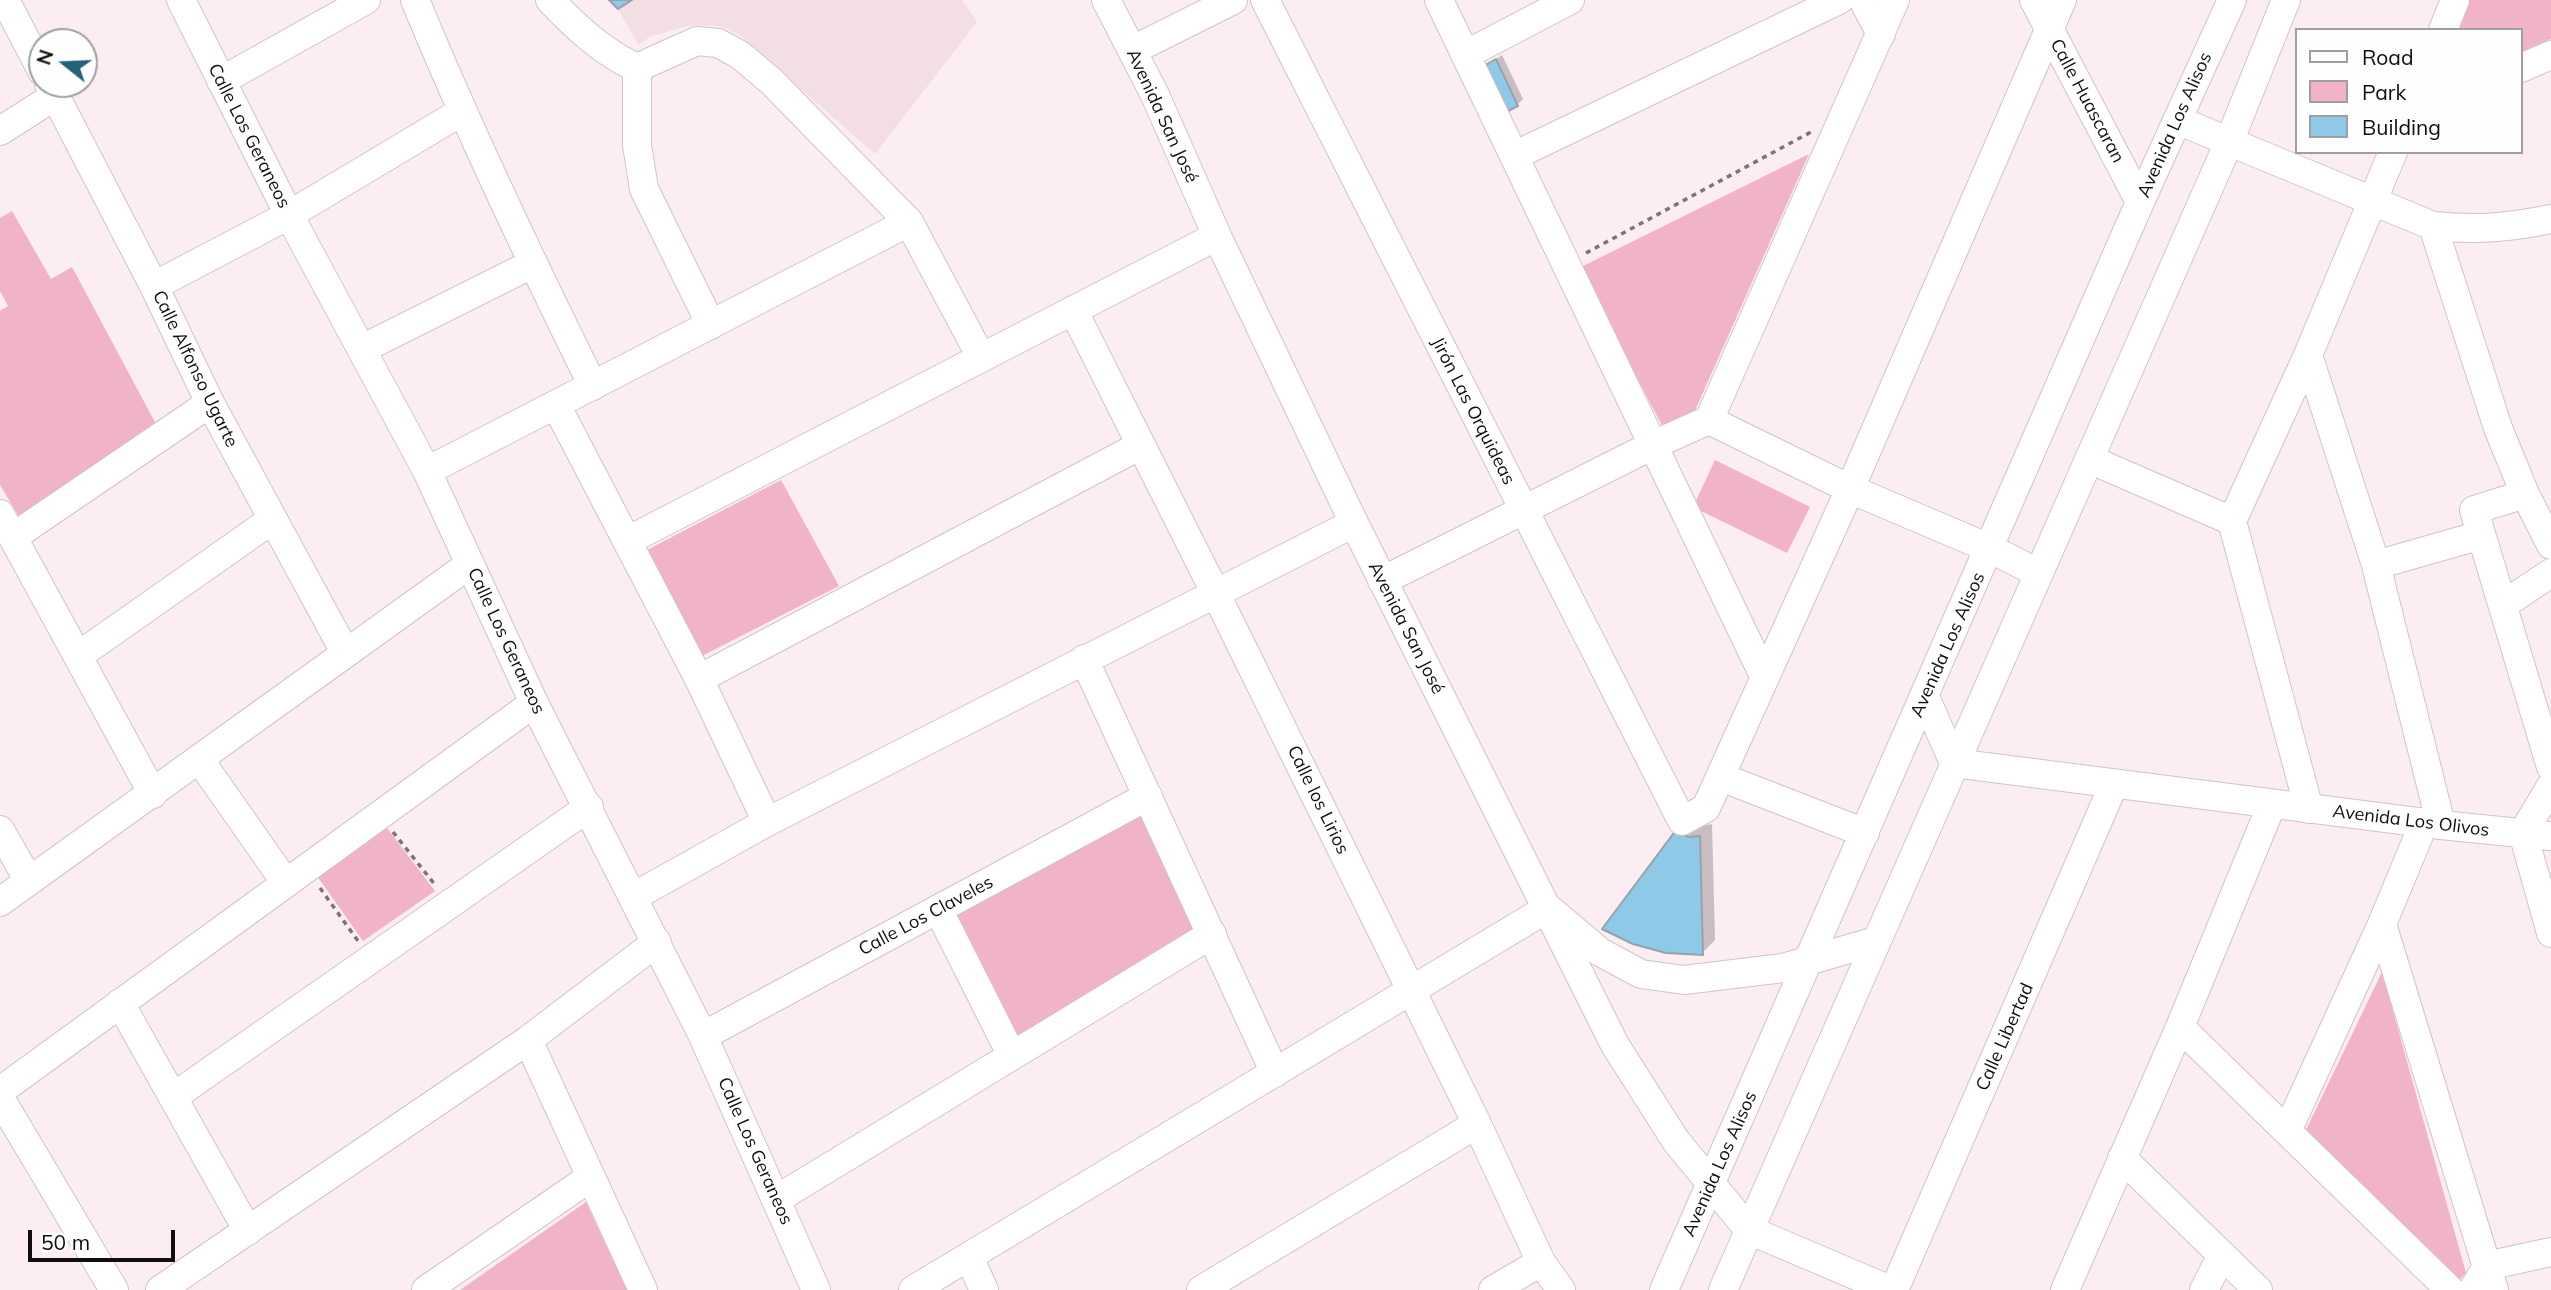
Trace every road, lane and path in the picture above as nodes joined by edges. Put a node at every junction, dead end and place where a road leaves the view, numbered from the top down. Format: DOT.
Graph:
graph roads {
  1 [pos="5,0"];
  2 [pos="181,0"];
  3 [pos="366,0"];
  4 [pos="415,0"];
  5 [pos="550,0"];
  6 [pos="1106,0"];
  7 [pos="1233,0"];
  8 [pos="1265,0"];
  9 [pos="1439,0"];
  10 [pos="1570,0"];
  11 [pos="1839,0"];
  12 [pos="1863,0"];
  13 [pos="1895,0"];
  14 [pos="2034,0"];
  15 [pos="2062,0"];
  16 [pos="2232,0"];
  17 [pos="2286,0"];
  18 [pos="2455,0"];
  19 [pos="2444,28"];
  20 [pos="2049,29"];
  21 [pos="1881,34"];
  22 [pos="28,44"];
  23 [pos="1132,50"];
  24 [pos="1465,55"];
  25 [pos="2551,55"];
  26 [pos="2523,67"];
  27 [pos="637,68"];
  28 [pos="221,81"];
  29 [pos="42,98"];
  30 [pos="56,98"];
  31 [pos="461,112"];
  32 [pos="2178,120"];
  33 [pos="0,131"];
  34 [pos="1812,131"];
  35 [pos="2229,142"];
  36 [pos="2392,154"];
  37 [pos="1514,156"];
  38 [pos="2140,202"];
  39 [pos="2372,202"];
  40 [pos="289,215"];
  41 [pos="2551,219"];
  42 [pos="909,222"];
  43 [pos="2433,226"];
  44 [pos="1217,236"];
  45 [pos="532,264"];
  46 [pos="1566,264"];
  47 [pos="154,286"];
  48 [pos="1073,310"];
  49 [pos="711,325"];
  50 [pos="362,349"];
  51 [pos="2308,355"];
  52 [pos="981,357"];
  53 [pos="593,386"];
  54 [pos="210,403"];
  55 [pos="556,405"];
  56 [pos="1709,420"];
  57 [pos="1653,445"];
  58 [pos="1141,446"];
  59 [pos="2089,459"];
  60 [pos="428,471"];
  61 [pos="1850,489"];
  62 [pos="2525,494"];
  63 [pos="1524,510"];
  64 [pos="273,519"];
  65 [pos="2232,521"];
  66 [pos="1354,523"];
  67 [pos="7,526"];
  68 [pos="2481,535"];
  69 [pos="627,541"];
  70 [pos="2551,545"];
  71 [pos="1990,549"];
  72 [pos="470,564"];
  73 [pos="2376,565"];
  74 [pos="2038,573"];
  75 [pos="2551,573"];
  76 [pos="1382,581"];
  77 [pos="1215,592"];
  78 [pos="2503,606"];
  79 [pos="345,652"];
  80 [pos="78,656"];
  81 [pos="1084,659"];
  82 [pos="1765,678"];
  83 [pos="699,679"];
  84 [pos="1925,697"];
  85 [pos="534,703"];
  86 [pos="200,759"];
  87 [pos="1954,763"];
  88 [pos="2551,768"];
  89 [pos="1721,777"];
  90 [pos="2114,784"];
  91 [pos="2551,786"];
  92 [pos="153,794"];
  93 [pos="1148,796"];
  94 [pos="2272,804"];
  95 [pos="589,807"];
  96 [pos="2309,809"];
  97 [pos="380,815"];
  98 [pos="767,822"];
  99 [pos="2432,824"];
  100 [pos="0,830"];
  101 [pos="1865,832"];
  102 [pos="2523,833"];
  103 [pos="2551,836"];
  104 [pos="296,876"];
  105 [pos="29,881"];
  106 [pos="635,896"];
  107 [pos="0,902"];
  108 [pos="450,904"];
  109 [pos="1548,908"];
  110 [pos="938,909"];
  111 [pos="2382,924"];
  112 [pos="2551,933"];
  113 [pos="1212,934"];
  114 [pos="1876,941"];
  115 [pos="657,942"];
  116 [pos="371,960"];
  117 [pos="1810,960"];
  118 [pos="1411,990"];
  119 [pos="120,1003"];
  120 [pos="2180,1027"];
  121 [pos="703,1036"];
  122 [pos="528,1040"];
  123 [pos="1012,1056"];
  124 [pos="1275,1073"];
  125 [pos="0,1091"];
  126 [pos="173,1097"];
  127 [pos="0,1098"];
  128 [pos="1477,1124"];
  129 [pos="2288,1129"];
  130 [pos="2122,1157"];
  131 [pos="591,1177"];
  132 [pos="1711,1183"];
  133 [pos="777,1199"];
  134 [pos="1749,1230"];
  135 [pos="248,1231"];
  136 [pos="2551,1252"];
  137 [pos="2222,1255"];
  138 [pos="968,1257"];
  139 [pos="1541,1262"];
  140 [pos="2491,1278"];
  141 [pos="114,1290"];
  142 [pos="160,1290"];
  143 [pos="426,1290"];
  144 [pos="643,1290"];
  145 [pos="816,1290"];
  146 [pos="913,1290"];
  147 [pos="984,1290"];
  148 [pos="1201,1290"];
  149 [pos="1493,1290"];
  150 [pos="1561,1290"];
  151 [pos="1664,1290"];
  152 [pos="1723,1290"];
  153 [pos="1892,1290"];
  154 [pos="2066,1290"];
  155 [pos="2204,1290"];
  156 [pos="2258,1290"];
  157 [pos="2450,1290"];
  158 [pos="2473,1290"];
  1 -- 22 [label="street"];
  2 -- 28 [label="street, Calle Los Geraneos"];
  3 -- 28 [label="street"];
  4 -- 31 [label="street"];
  5 -- 27 [label="street"];
  6 -- 23 [label="street, Avenida San José"];
  7 -- 23 [label="street"];
  8 -- 63 [label="street, Jirón Las Orquideas"];
  9 -- 24 [label="street"];
  10 -- 24 [label="street"];
  11 -- 37 [label="street"];
  12 -- 21 [label="street"];
  13 -- 21 [label="street"];
  14 -- 20 [label="street, Calle Huascaran"];
  15 -- 20 [label="street"];
  16 -- 32 [label="street, Avenida Los Alisos"];
  17 -- 35 [label="street"];
  18 -- 19 [label="street"];
  20 -- 38 [label="street, Calle Huascaran"];
  20 -- 61 [label="street"];
  21 -- 56 [label="street"];
  23 -- 44 [label="street, Avenida San José"];
  24 -- 37 [label="street"];
  25 -- 26 [label="street"];
  27 -- 42 [label="street"];
  27 -- 49 [label="street"];
  28 -- 40 [label="street, Calle Los Geraneos"];
  29 -- 33 [label="street"];
  30 -- 47 [label="street, Calle Alfonso Ugarte"];
  31 -- 40 [label="street"];
  31 -- 45 [label="street"];
  32 -- 35 [label="street"];
  32 -- 38 [label="street, Avenida Los Alisos"];
  34 -- 46 [label="path"];
  35 -- 39 [label="street"];
  35 -- 59 [label="street"];
  36 -- 39 [label="street"];
  37 -- 46 [label="street"];
  38 -- 71 [label="street, Avenida Los Alisos"];
  39 -- 43 [label="street"];
  39 -- 51 [label="street"];
  40 -- 47 [label="street"];
  40 -- 50 [label="street, Calle Los Geraneos"];
  41 -- 43 [label="street"];
  42 -- 49 [label="street"];
  42 -- 52 [label="street"];
  43 -- 62 [label="street"];
  44 -- 48 [label="street"];
  44 -- 66 [label="street, Avenida San José"];
  45 -- 50 [label="street"];
  45 -- 53 [label="street"];
  46 -- 57 [label="street"];
  47 -- 54 [label="street, Calle Alfonso Ugarte"];
  48 -- 52 [label="street"];
  48 -- 58 [label="street, Calle los Lirios"];
  49 -- 53 [label="street"];
  50 -- 60 [label="street, Calle Los Geraneos"];
  51 -- 65 [label="street"];
  51 -- 73 [label="street"];
  52 -- 69 [label="street"];
  53 -- 55 [label="street"];
  54 -- 64 [label="street, Calle Alfonso Ugarte"];
  54 -- 67 [label="street"];
  55 -- 60 [label="street"];
  55 -- 69 [label="street"];
  56 -- 57 [label="street"];
  56 -- 61 [label="street"];
  57 -- 63 [label="street"];
  57 -- 82 [label="street"];
  58 -- 77 [label="street, Calle los Lirios"];
  58 -- 83 [label="street"];
  59 -- 65 [label="street"];
  59 -- 74 [label="street"];
  60 -- 72 [label="street, Calle Los Geraneos"];
  61 -- 71 [label="street"];
  61 -- 82 [label="street"];
  62 -- 68 [label="street"];
  62 -- 70 [label="street"];
  63 -- 76 [label="street"];
  63 -- 89 [label="street, Jirón Las Orquideas"];
  64 -- 79 [label="street, Calle Alfonso Ugarte"];
  64 -- 80 [label="street"];
  65 -- 96 [label="street"];
  66 -- 76 [label="street, Avenida San José"];
  66 -- 77 [label="street"];
  67 -- 80 [label="street"];
  68 -- 73 [label="street"];
  68 -- 78 [label="street"];
  69 -- 83 [label="street"];
  71 -- 74 [label="street"];
  71 -- 84 [label="street, Avenida Los Alisos"];
  72 -- 79 [label="street"];
  72 -- 85 [label="street, Calle Los Geraneos"];
  73 -- 99 [label="street"];
  74 -- 87 [label="street"];
  75 -- 78 [label="street"];
  76 -- 109 [label="street, Avenida San José"];
  77 -- 81 [label="street"];
  77 -- 118 [label="street, Calle los Lirios"];
  78 -- 88 [label="street"];
  79 -- 86 [label="street"];
  80 -- 92 [label="street"];
  81 -- 93 [label="street"];
  81 -- 98 [label="street"];
  82 -- 89 [label="street"];
  83 -- 98 [label="street"];
  84 -- 87 [label="street"];
  84 -- 101 [label="street, Avenida Los Alisos"];
  85 -- 95 [label="street, Calle Los Geraneos"];
  85 -- 97 [label="street"];
  86 -- 92 [label="street"];
  86 -- 104 [label="street"];
  87 -- 90 [label="street, Avenida Los Olivos"];
  87 -- 114 [label="street"];
  89 -- 101 [label="street"];
  90 -- 94 [label="street, Avenida Los Olivos"];
  90 -- 153 [label="street, Calle Libertad"];
  91 -- 102 [label="street"];
  92 -- 105 [label="street"];
  93 -- 110 [label="street, Calle Los Claveles"];
  93 -- 113 [label="street"];
  94 -- 96 [label="street, Avenida Los Olivos"];
  94 -- 120 [label="street"];
  95 -- 106 [label="street, Calle Los Geraneos"];
  95 -- 108 [label="street"];
  96 -- 99 [label="street, Avenida Los Olivos"];
  97 -- 104 [label="street"];
  97 -- 108 [label="path"];
  98 -- 106 [label="street"];
  99 -- 102 [label="street, Avenida Los Olivos"];
  99 -- 111 [label="street"];
  100 -- 105 [label="street"];
  101 -- 117 [label="street, Avenida Los Alisos"];
  102 -- 103 [label="street, Avenida Los Olivos"];
  102 -- 112 [label="street"];
  104 -- 116 [label="path"];
  104 -- 119 [label="street"];
  105 -- 107 [label="street"];
  106 -- 115 [label="street, Calle Los Geraneos"];
  108 -- 116 [label="street"];
  109 -- 117 [label="street"];
  109 -- 118 [label="street"];
  109 -- 132 [label="street, Avenida San José"];
  110 -- 121 [label="street, Calle Los Claveles"];
  110 -- 123 [label="street"];
  111 -- 129 [label="street"];
  111 -- 140 [label="street"];
  113 -- 123 [label="street"];
  113 -- 124 [label="street"];
  114 -- 117 [label="street"];
  114 -- 134 [label="street"];
  115 -- 121 [label="street, Calle Los Geraneos"];
  115 -- 122 [label="street"];
  116 -- 126 [label="street"];
  117 -- 132 [label="street, Avenida Los Alisos"];
  118 -- 124 [label="street"];
  118 -- 128 [label="street, Calle los Lirios"];
  119 -- 125 [label="street"];
  119 -- 126 [label="street"];
  120 -- 129 [label="street"];
  120 -- 130 [label="street"];
  121 -- 133 [label="street, Calle Los Geraneos"];
  122 -- 131 [label="street"];
  122 -- 135 [label="street"];
  123 -- 133 [label="street"];
  124 -- 138 [label="street"];
  126 -- 135 [label="street"];
  127 -- 141 [label="street"];
  128 -- 139 [label="street, Calle los Lirios"];
  128 -- 148 [label="street"];
  129 -- 157 [label="street"];
  130 -- 137 [label="street"];
  130 -- 154 [label="street"];
  131 -- 143 [label="street"];
  131 -- 144 [label="street"];
  132 -- 134 [label="street, Avenida San José"];
  132 -- 151 [label="street, Avenida Los Alisos"];
  133 -- 145 [label="street, Calle Los Geraneos"];
  134 -- 152 [label="street"];
  134 -- 153 [label="street"];
  135 -- 142 [label="street"];
  136 -- 140 [label="street"];
  137 -- 155 [label="street"];
  137 -- 156 [label="street"];
  138 -- 146 [label="street"];
  138 -- 147 [label="street"];
  139 -- 149 [label="street"];
  139 -- 150 [label="street, Calle los Lirios"];
  140 -- 158 [label="street"];
}
